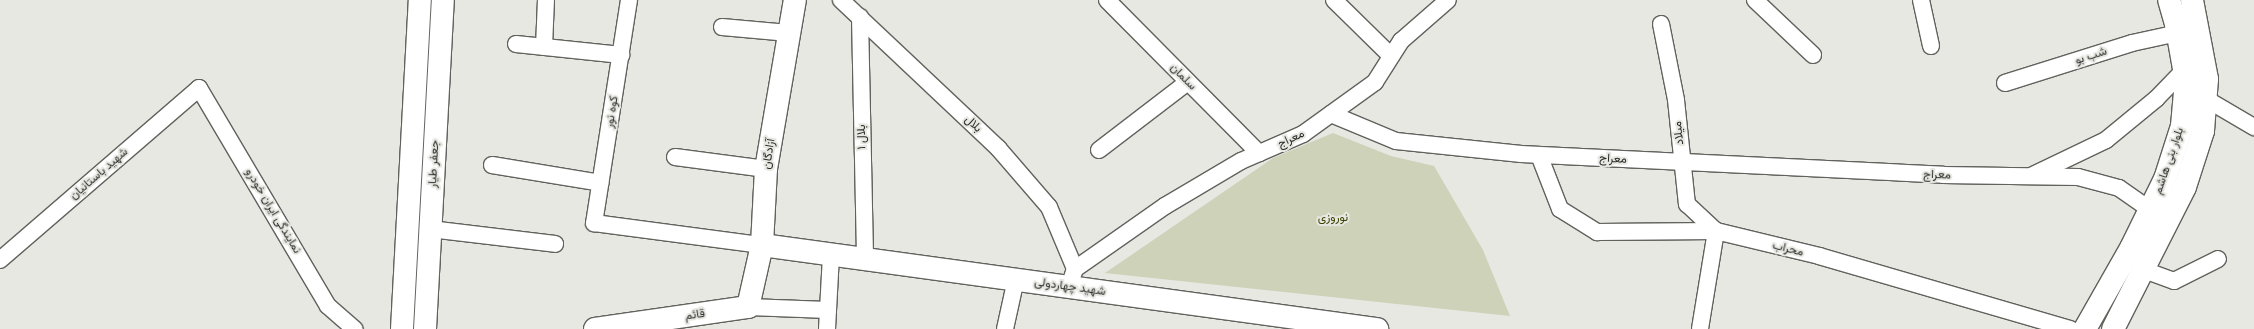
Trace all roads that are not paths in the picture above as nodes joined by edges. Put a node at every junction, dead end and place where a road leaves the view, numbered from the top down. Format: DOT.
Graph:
graph roads {
  1 [pos="420,0"];
  2 [pos="443,0"];
  3 [pos="546,0"];
  4 [pos="629,0"];
  5 [pos="795,0"];
  6 [pos="841,0"];
  7 [pos="1107,0"];
  8 [pos="1334,0"];
  9 [pos="1448,0"];
  10 [pos="1755,0"];
  11 [pos="1921,0"];
  12 [pos="2169,0"];
  13 [pos="2196,3"];
  14 [pos="860,17"];
  15 [pos="1661,24"];
  16 [pos="722,27"];
  17 [pos="789,33"];
  18 [pos="2178,33"];
  19 [pos="516,44"];
  20 [pos="1932,46"];
  21 [pos="544,47"];
  22 [pos="621,55"];
  23 [pos="1813,55"];
  24 [pos="1391,56"];
  25 [pos="2184,70"];
  26 [pos="1188,82"];
  27 [pos="2005,83"];
  28 [pos="199,88"];
  29 [pos="2206,100"];
  30 [pos="1332,114"];
  31 [pos="2254,127"];
  32 [pos="1099,150"];
  33 [pos="1259,153"];
  34 [pos="1539,155"];
  35 [pos="675,157"];
  36 [pos="1683,162"];
  37 [pos="492,165"];
  38 [pos="766,169"];
  39 [pos="2030,177"];
  40 [pos="601,183"];
  41 [pos="2150,210"];
  42 [pos="430,229"];
  43 [pos="1716,231"];
  44 [pos="555,244"];
  45 [pos="762,245"];
  46 [pos="831,254"];
  47 [pos="865,258"];
  48 [pos="2218,259"];
  49 [pos="0,260"];
  50 [pos="2144,270"];
  51 [pos="1072,278"];
  52 [pos="1016,279"];
  53 [pos="748,307"];
  54 [pos="828,310"];
  55 [pos="691,322"];
  56 [pos="354,329"];
  57 [pos="402,329"];
  58 [pos="425,329"];
  59 [pos="595,329"];
  60 [pos="827,329"];
  61 [pos="1005,329"];
  62 [pos="1377,329"];
  63 [pos="1700,329"];
  64 [pos="2071,329"];
  65 [pos="2085,329"];
  66 [pos="2113,329"];
  1 -- 57 [label="street, جعفر طیار"];
  2 -- 42 [label="street, جعفر طیار"];
  3 -- 21 [label="street"];
  4 -- 22 [label="street, کوه نور"];
  5 -- 17 [label="street, آزادگان"];
  6 -- 14 [label="street, بلال"];
  7 -- 26 [label="street, سلمان"];
  8 -- 24 [label="street"];
  9 -- 24 [label="street"];
  10 -- 23 [label="street"];
  11 -- 20 [label="street"];
  12 -- 18 [label="street, بلوار بنی هاشم"];
  13 -- 29 [label="street, بلوار بنی هاشم"];
  14 -- 47 [label="street, بلال ۱"];
  14 -- 51 [label="street, بلال"];
  15 -- 36 [label="street, میلاد"];
  16 -- 17 [label="street"];
  17 -- 38 [label="street, آزادگان"];
  18 -- 25 [label="street, بلوار بنی هاشم"];
  18 -- 27 [label="street, شب بو"];
  19 -- 21 [label="street"];
  21 -- 22 [label="street"];
  22 -- 40 [label="street, کوه نور"];
  24 -- 30 [label="street"];
  25 -- 39 [label="street, معراج"];
  25 -- 41 [label="street, بلوار بنی هاشم"];
  26 -- 32 [label="street"];
  26 -- 33 [label="street, سلمان"];
  28 -- 49 [label="street, شهید باستانیان"];
  28 -- 56 [label="street, نمایندگی ایران خودرو"];
  29 -- 31 [label="street"];
  29 -- 50 [label="street, بلوار بنی هاشم"];
  30 -- 33 [label="street, معراج"];
  30 -- 34 [label="street, معراج"];
  33 -- 51 [label="street, معراج"];
  34 -- 36 [label="street, معراج"];
  34 -- 43 [label="street, محراب"];
  35 -- 38 [label="street"];
  36 -- 39 [label="street, معراج"];
  36 -- 43 [label="street, میلاد"];
  37 -- 40 [label="street"];
  38 -- 45 [label="street, آزادگان"];
  39 -- 41 [label="street"];
  40 -- 45 [label="street, کوه نور"];
  41 -- 65 [label="street, بلوار بنی هاشم"];
  42 -- 44 [label="street"];
  42 -- 58 [label="street, جعفر طیار"];
  43 -- 63 [label="street"];
  43 -- 64 [label="street, محراب"];
  45 -- 46 [label="street, شهید چهاردولی"];
  45 -- 53 [label="street, آزادگان"];
  46 -- 47 [label="street, شهید چهاردولی"];
  46 -- 54 [label="street"];
  47 -- 52 [label="street, شهید چهاردولی"];
  48 -- 50 [label="street"];
  50 -- 66 [label="street, بلوار بنی هاشم"];
  51 -- 52 [label="street, شهید چهاردولی"];
  51 -- 62 [label="street, شهید چهاردولی"];
  52 -- 61 [label="street"];
  53 -- 54 [label="street"];
  53 -- 55 [label="street, قائم"];
  54 -- 60 [label="street"];
  55 -- 59 [label="street, قائم"];
}
